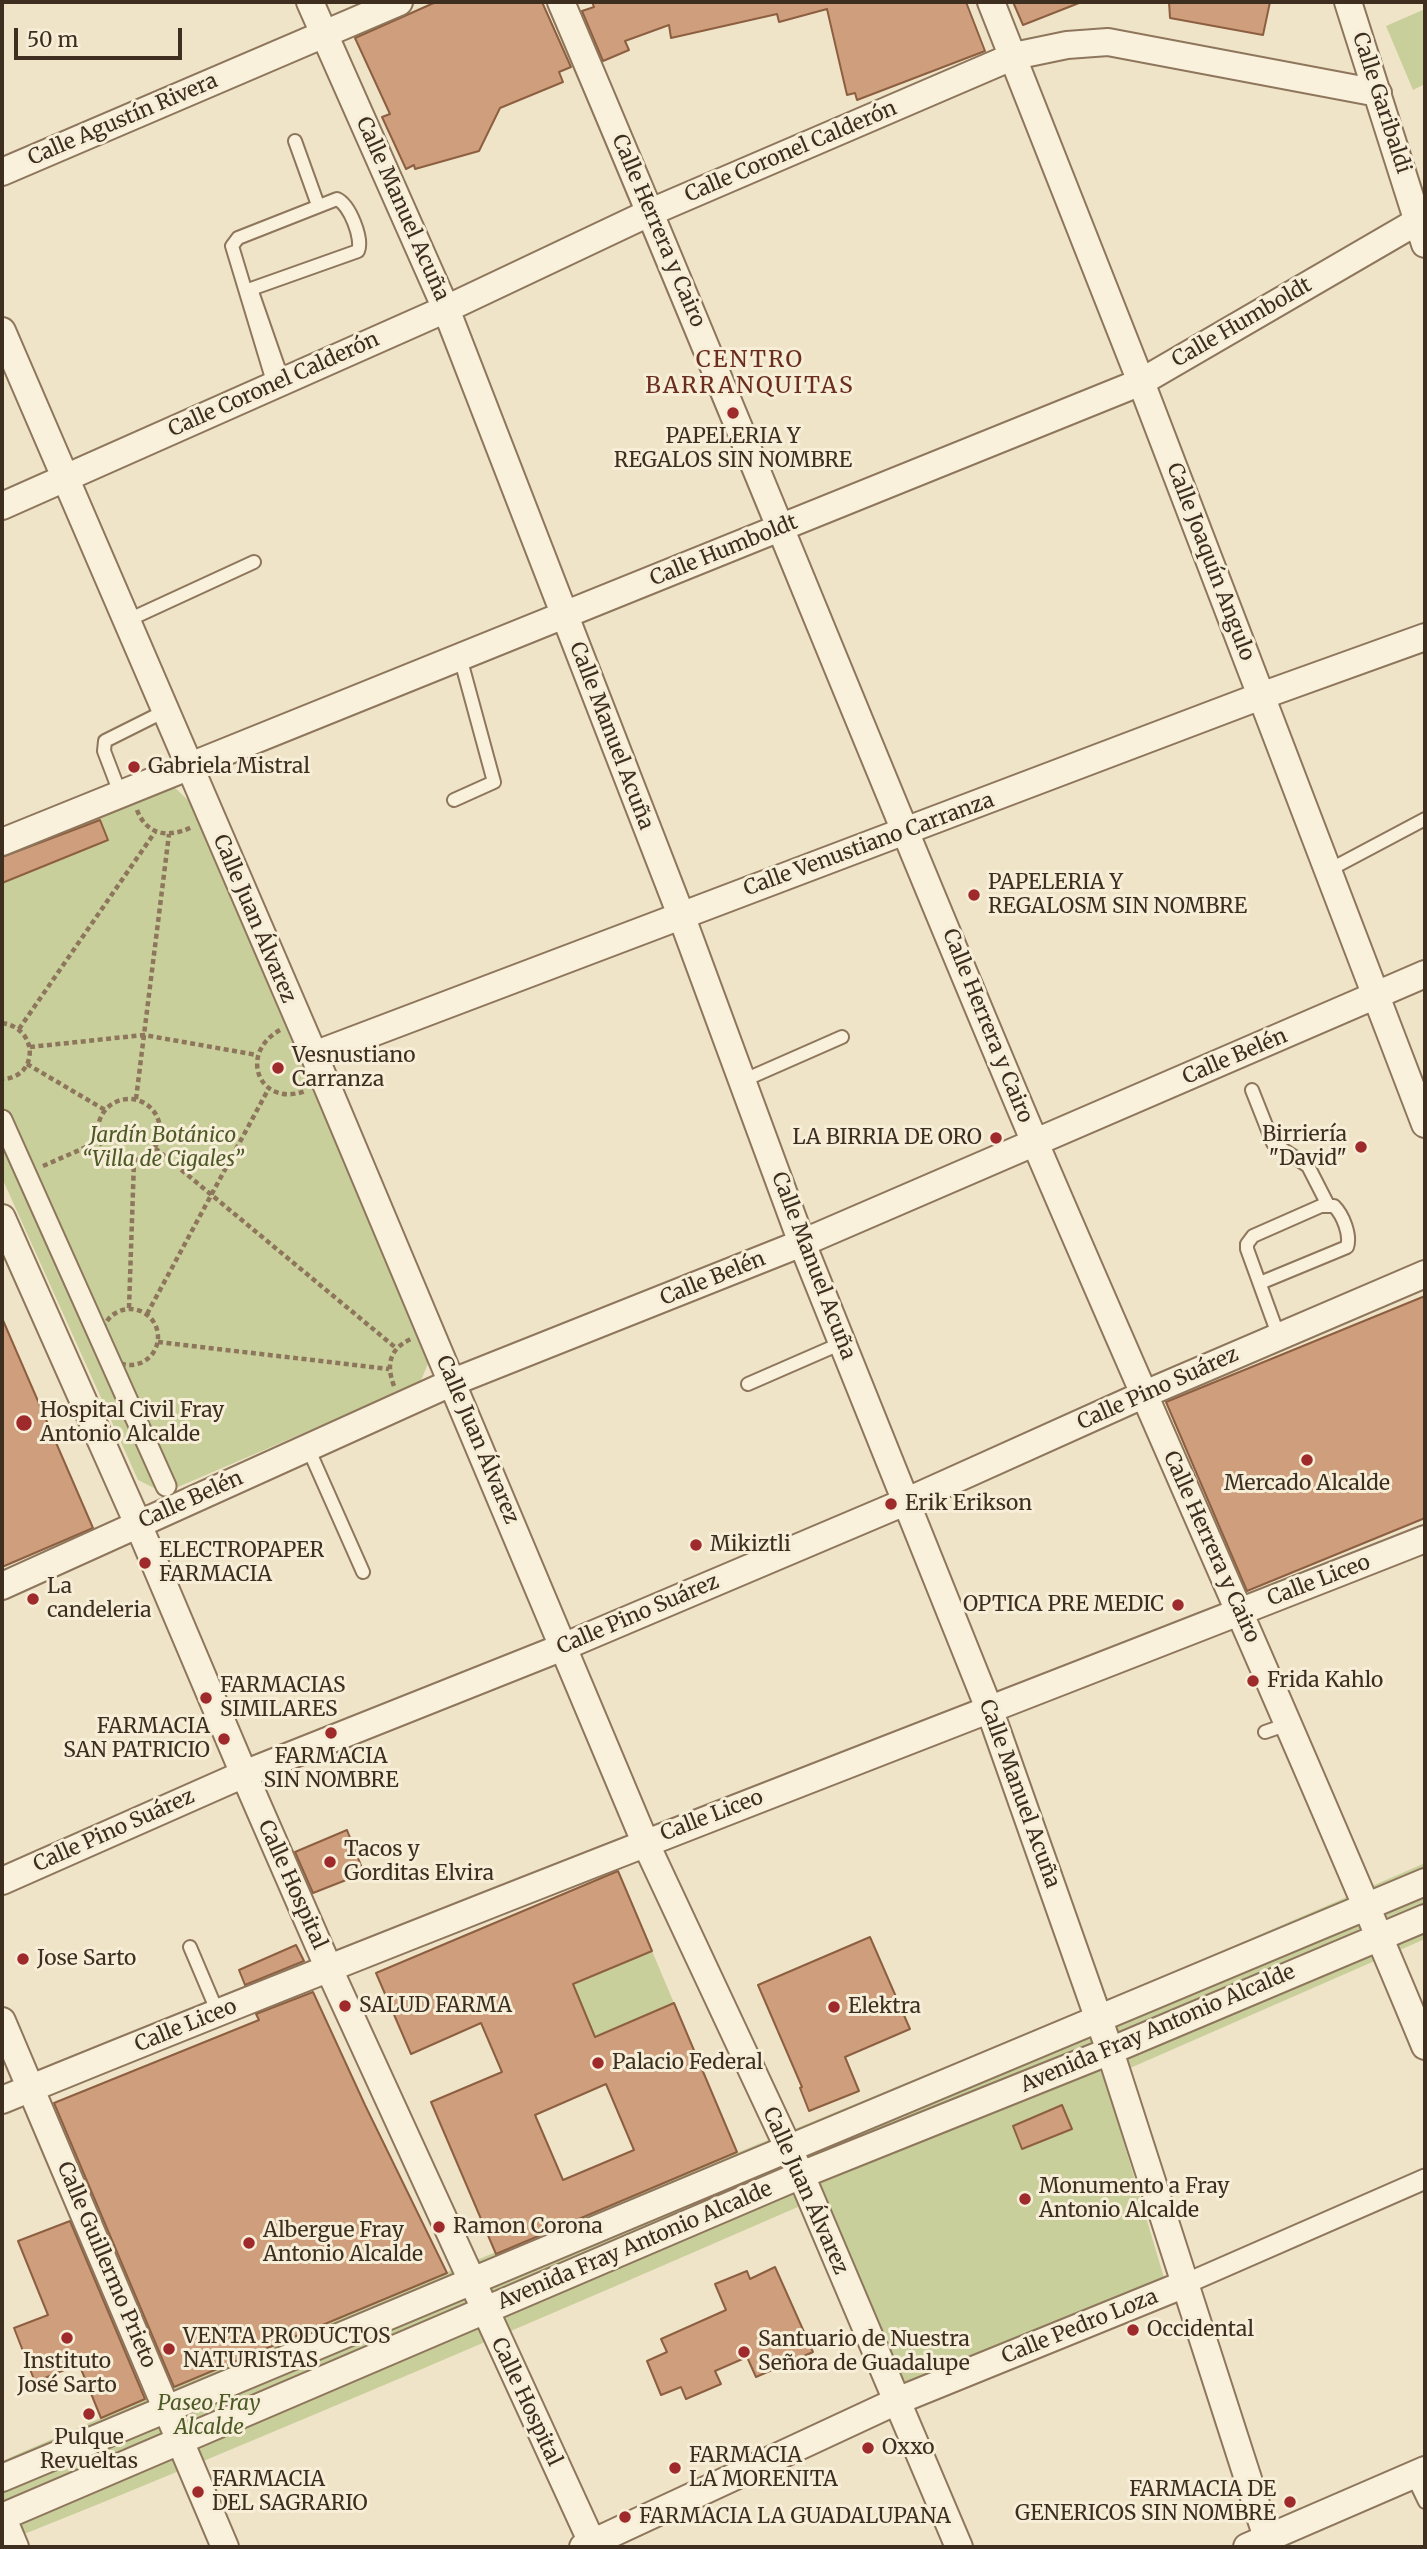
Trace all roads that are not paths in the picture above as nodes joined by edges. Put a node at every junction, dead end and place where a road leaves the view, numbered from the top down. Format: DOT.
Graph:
graph roads {
  1 [pos="310,2"];
  2 [pos="399,2"];
  3 [pos="561,2"];
  4 [pos="992,2"];
  5 [pos="1348,2"];
  6 [pos="324,34"];
  7 [pos="1013,56"];
  8 [pos="1378,93"];
  9 [pos="295,142"];
  10 [pos="2,172"];
  11 [pos="318,205"];
  12 [pos="651,212"];
  13 [pos="1423,227"];
  14 [pos="248,290"];
  15 [pos="446,309"];
  16 [pos="2,331"];
  17 [pos="1141,382"];
  18 [pos="279,383"];
  19 [pos="65,478"];
  20 [pos="2,506"];
  21 [pos="781,528"];
  22 [pos="254,562"];
  23 [pos="565,615"];
  24 [pos="126,621"];
  25 [pos="1425,638"];
  26 [pos="460,657"];
  27 [pos="1261,696"];
  28 [pos="165,711"];
  29 [pos="188,766"];
  30 [pos="127,799"];
  31 [pos="454,800"];
  32 [pos="1425,819"];
  33 [pos="907,832"];
  34 [pos="2,842"];
  35 [pos="1329,870"];
  36 [pos="681,915"];
  37 [pos="1425,974"];
  38 [pos="1378,995"];
  39 [pos="842,1037"];
  40 [pos="314,1055"];
  41 [pos="742,1081"];
  42 [pos="1252,1090"];
  43 [pos="2,1120"];
  44 [pos="1425,1124"];
  45 [pos="1035,1143"];
  46 [pos="1328,1205"];
  47 [pos="2,1218"];
  48 [pos="802,1243"];
  49 [pos="1425,1274"];
  50 [pos="1260,1283"];
  51 [pos="1279,1337"];
  52 [pos="842,1343"];
  53 [pos="453,1382"];
  54 [pos="748,1384"];
  55 [pos="1145,1394"];
  56 [pos="308,1448"];
  57 [pos="166,1486"];
  58 [pos="905,1502"];
  59 [pos="138,1524"];
  60 [pos="1425,1539"];
  61 [pos="363,1572"];
  62 [pos="2,1586"];
  63 [pos="1240,1612"];
  64 [pos="563,1647"];
  65 [pos="990,1711"];
  66 [pos="244,1774"];
  67 [pos="645,1842"];
  68 [pos="2,1881"];
  69 [pos="1425,1882"];
  70 [pos="1368,1907"];
  71 [pos="1425,1918"];
  72 [pos="1380,1937"];
  73 [pos="190,1947"];
  74 [pos="329,1969"];
  75 [pos="218,2013"];
  76 [pos="1098,2017"];
  77 [pos="2,2021"];
  78 [pos="1425,2046"];
  79 [pos="1110,2051"];
  80 [pos="30,2088"];
  81 [pos="2,2100"];
  82 [pos="787,2147"];
  83 [pos="801,2175"];
  84 [pos="1425,2179"];
  85 [pos="472,2282"];
  86 [pos="1185,2284"];
  87 [pos="484,2311"];
  88 [pos="897,2402"];
  89 [pos="167,2410"];
  90 [pos="180,2441"];
  91 [pos="1419,2473"];
  92 [pos="2,2477"];
  93 [pos="1425,2502"];
  94 [pos="2,2517"];
  95 [pos="1261,2544"];
  96 [pos="589,2546"];
  97 [pos="15,2547"];
  98 [pos="225,2547"];
  99 [pos="958,2547"];
  1 -- 6 [label="street, Calle Manuel Acuña"];
  2 -- 6 [label="street, Calle Agustín Rivera"];
  3 -- 12 [label="street, Calle Herrera y Cairo"];
  4 -- 7 [label="street, Calle Joaquín Angulo"];
  5 -- 8 [label="street, Calle Garibaldi"];
  6 -- 10 [label="street, Calle Agustín Rivera"];
  6 -- 15 [label="street, Calle Manuel Acuña"];
  7 -- 8 [label="street, Calle Coronel Calderón"];
  7 -- 12 [label="street, Calle Coronel Calderón"];
  7 -- 17 [label="street, Calle Joaquín Angulo"];
  8 -- 13 [label="street, Calle Garibaldi"];
  9 -- 11 [label="lane"];
  11 -- 14 [label="lane"];
  11 -- 14 [label="lane"];
  12 -- 15 [label="street, Calle Coronel Calderón"];
  12 -- 21 [label="street, Calle Herrera y Cairo"];
  13 -- 17 [label="street, Calle Humboldt"];
  14 -- 18 [label="lane"];
  15 -- 18 [label="street, Calle Coronel Calderón"];
  15 -- 23 [label="street, Calle Manuel Acuña"];
  16 -- 19 [label="street, Calle Juan Álvarez"];
  17 -- 21 [label="street, Calle Humboldt"];
  17 -- 27 [label="street, Calle Joaquín Angulo"];
  18 -- 19 [label="street, Calle Coronel Calderón"];
  19 -- 20 [label="street, Calle Coronel Calderón"];
  19 -- 24 [label="street, Calle Juan Álvarez"];
  21 -- 23 [label="street, Calle Humboldt"];
  21 -- 33 [label="street, Calle Herrera y Cairo"];
  22 -- 24 [label="lane"];
  23 -- 26 [label="street, Calle Humboldt"];
  23 -- 36 [label="street, Calle Manuel Acuña"];
  24 -- 28 [label="street, Calle Juan Álvarez"];
  25 -- 27 [label="street, Calle Venustiano Carranza"];
  26 -- 29 [label="street, Calle Humboldt"];
  26 -- 31 [label="lane"];
  27 -- 33 [label="street, Calle Venustiano Carranza"];
  27 -- 35 [label="street, Calle Joaquín Angulo"];
  28 -- 29 [label="street, Calle Juan Álvarez"];
  28 -- 30 [label="lane"];
  29 -- 30 [label="street, Calle Humboldt"];
  29 -- 40 [label="street, Calle Juan Álvarez"];
  30 -- 34 [label="street, Calle Humboldt"];
  32 -- 35 [label="lane"];
  33 -- 36 [label="street, Calle Venustiano Carranza"];
  33 -- 45 [label="street, Calle Herrera y Cairo"];
  35 -- 38 [label="street, Calle Joaquín Angulo"];
  36 -- 40 [label="street, Calle Venustiano Carranza"];
  36 -- 41 [label="street, Calle Manuel Acuña"];
  37 -- 38 [label="street, Calle Belén"];
  38 -- 44 [label="street, Calle Joaquín Angulo"];
  38 -- 45 [label="street, Calle Belén"];
  39 -- 41 [label="lane"];
  40 -- 53 [label="street, Calle Juan Álvarez"];
  41 -- 48 [label="street, Calle Manuel Acuña"];
  42 -- 46 [label="lane"];
  43 -- 57 [label="street"];
  45 -- 48 [label="street, Calle Belén"];
  45 -- 55 [label="street, Calle Herrera y Cairo"];
  46 -- 50 [label="lane"];
  46 -- 50 [label="lane"];
  47 -- 59 [label="street, Calle Hospital"];
  48 -- 52 [label="street, Calle Manuel Acuña"];
  48 -- 53 [label="street, Calle Belén"];
  49 -- 51 [label="street, Calle Pino Suárez"];
  50 -- 51 [label="lane"];
  51 -- 55 [label="street, Calle Pino Suárez"];
  52 -- 54 [label="lane"];
  52 -- 58 [label="street, Calle Manuel Acuña"];
  53 -- 56 [label="street, Calle Belén"];
  53 -- 64 [label="street, Calle Juan Álvarez"];
  55 -- 58 [label="street, Calle Pino Suárez"];
  55 -- 63 [label="street, Calle Herrera y Cairo"];
  56 -- 59 [label="street, Calle Belén"];
  56 -- 61 [label="lane"];
  58 -- 64 [label="street, Calle Pino Suárez"];
  58 -- 65 [label="street, Calle Manuel Acuña"];
  59 -- 62 [label="street, Calle Belén"];
  59 -- 66 [label="street, Calle Hospital"];
  60 -- 63 [label="street, Calle Liceo"];
  63 -- 65 [label="street, Calle Liceo"];
  63 -- 70 [label="street, Calle Herrera y Cairo"];
  64 -- 66 [label="street, Calle Pino Suárez"];
  64 -- 67 [label="street, Calle Juan Álvarez"];
  65 -- 67 [label="street, Calle Liceo"];
  65 -- 76 [label="street, Calle Manuel Acuña"];
  66 -- 68 [label="street, Calle Pino Suárez"];
  66 -- 74 [label="street, Calle Hospital"];
  67 -- 74 [label="street, Calle Liceo"];
  67 -- 82 [label="street, Calle Juan Álvarez"];
  69 -- 70 [label="street, Avenida Fray Antonio Alcalde"];
  70 -- 72 [label="street, Calle Herrera y Cairo"];
  70 -- 76 [label="street, Avenida Fray Antonio Alcalde"];
  71 -- 72 [label="street, Avenida Fray Antonio Alcalde"];
  72 -- 78 [label="street, Calle Herrera y Cairo"];
  72 -- 79 [label="street, Avenida Fray Antonio Alcalde"];
  73 -- 75 [label="lane"];
  74 -- 75 [label="street, Calle Liceo"];
  74 -- 85 [label="street, Calle Hospital"];
  75 -- 80 [label="street, Calle Liceo"];
  76 -- 79 [label="street, Calle Manuel Acuña"];
  76 -- 82 [label="street, Avenida Fray Antonio Alcalde"];
  77 -- 80 [label="street, Calle Guillermo Prieto"];
  79 -- 83 [label="street, Avenida Fray Antonio Alcalde"];
  79 -- 86 [label="street, Calle Manuel Acuña"];
  80 -- 81 [label="street, Calle Liceo"];
  80 -- 89 [label="street, Calle Guillermo Prieto"];
  82 -- 83 [label="street, Calle Juan Álvarez"];
  82 -- 85 [label="street, Avenida Fray Antonio Alcalde"];
  83 -- 87 [label="street, Avenida Fray Antonio Alcalde"];
  83 -- 88 [label="street, Calle Juan Álvarez"];
  84 -- 86 [label="street, Calle Pedro Loza"];
  85 -- 87 [label="street, Calle Hospital"];
  85 -- 89 [label="street, Avenida Fray Antonio Alcalde"];
  86 -- 88 [label="street, Calle Pedro Loza"];
  86 -- 95 [label="street, Calle Manuel Acuña"];
  87 -- 90 [label="street, Avenida Fray Antonio Alcalde"];
  87 -- 96 [label="street, Calle Hospital"];
  88 -- 96 [label="street, Calle Pedro Loza"];
  88 -- 99 [label="street, Calle Juan Álvarez"];
  89 -- 90 [label="street, Calle Guillermo Prieto"];
  89 -- 92 [label="street, Avenida Fray Antonio Alcalde"];
  90 -- 94 [label="street, Avenida Fray Antonio Alcalde"];
  90 -- 98 [label="street, Calle Guillermo Prieto"];
  91 -- 93 [label="lane"];
  91 -- 95 [label="street"];
  94 -- 97 [label="street"];
}
